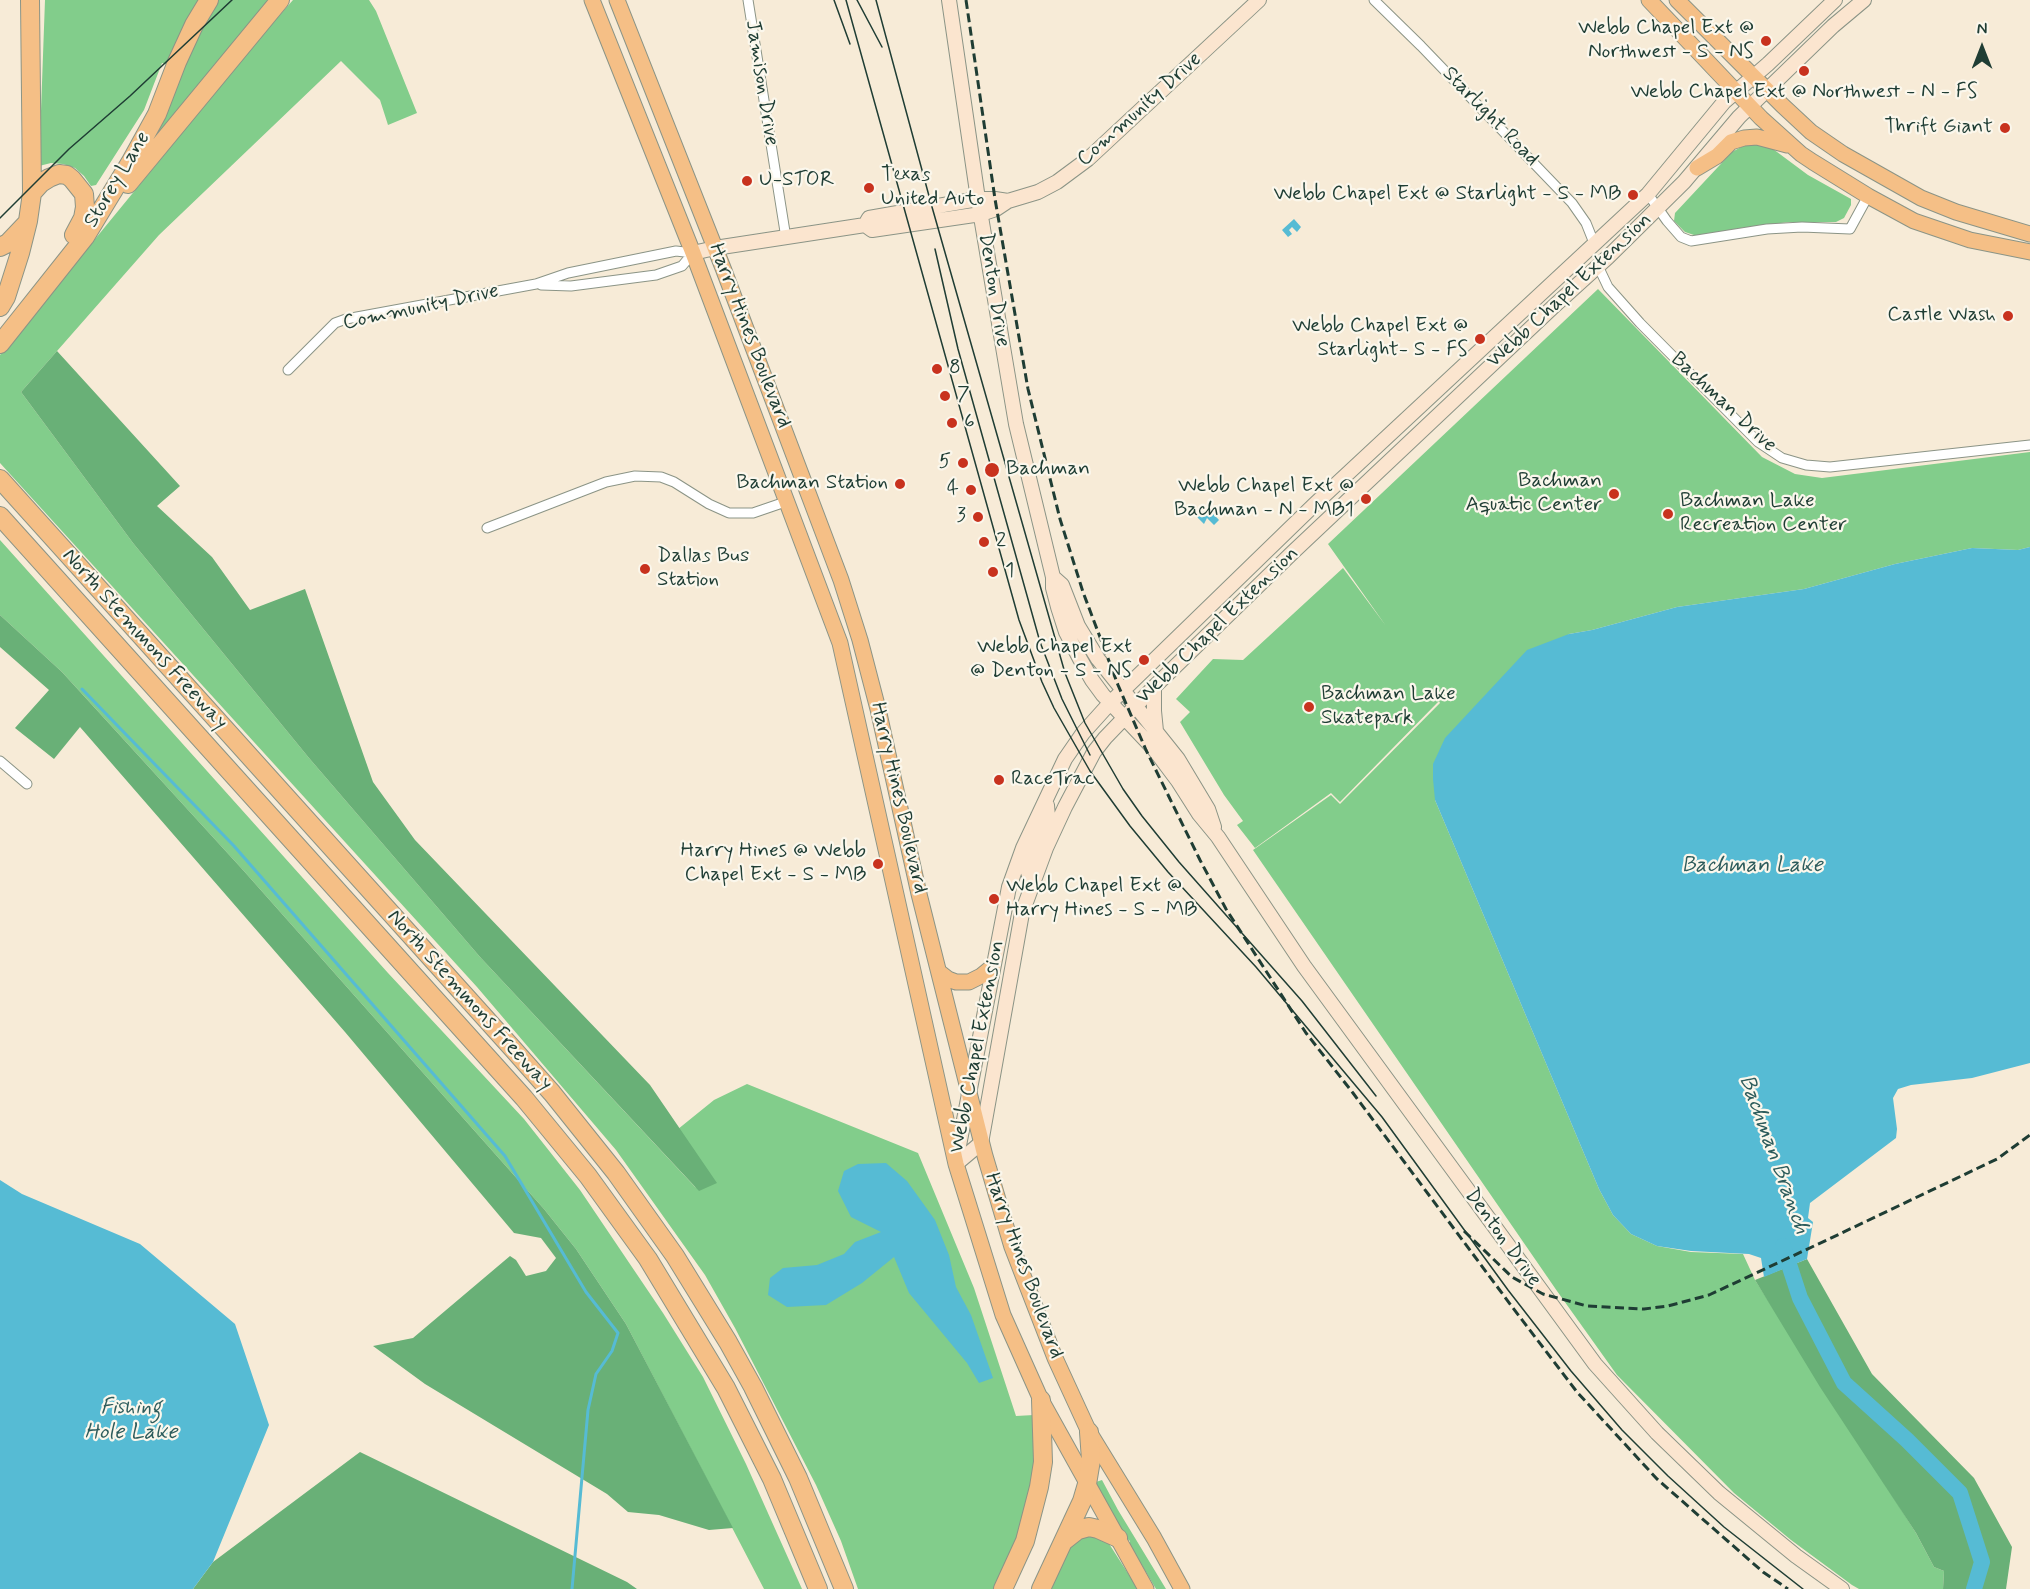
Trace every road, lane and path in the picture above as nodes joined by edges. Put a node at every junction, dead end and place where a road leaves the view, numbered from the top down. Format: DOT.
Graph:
graph roads {
  1 [pos="30,0"];
  2 [pos="209,0"];
  3 [pos="280,0"];
  4 [pos="617,0"];
  5 [pos="748,0"];
  6 [pos="949,0"];
  7 [pos="1259,0"];
  8 [pos="1374,0"];
  9 [pos="1649,0"];
  10 [pos="1677,0"];
  11 [pos="1835,0"];
  12 [pos="1864,0"];
  13 [pos="594,1"];
  14 [pos="624,7"];
  15 [pos="1753,77"];
  16 [pos="1767,90"];
  17 [pos="1736,92"];
  18 [pos="1750,106"];
  19 [pos="1793,147"];
  20 [pos="1697,168"];
  21 [pos="32,193"];
  22 [pos="1648,194"];
  23 [pos="1868,196"];
  24 [pos="978,199"];
  25 [pos="1008,201"];
  26 [pos="1658,208"];
  27 [pos="981,214"];
  28 [pos="28,221"];
  29 [pos="865,225"];
  30 [pos="2001,226"];
  31 [pos="1935,229"];
  32 [pos="2030,234"];
  33 [pos="85,237"];
  34 [pos="786,238"];
  35 [pos="1594,243"];
  36 [pos="0,247"];
  37 [pos="715,248"];
  38 [pos="2030,252"];
  39 [pos="693,253"];
  40 [pos="1598,266"];
  41 [pos="536,284"];
  42 [pos="41,291"];
  43 [pos="3,294"];
  44 [pos="0,344"];
  45 [pos="288,370"];
  46 [pos="1448,380"];
  47 [pos="1461,395"];
  48 [pos="2030,445"];
  49 [pos="0,479"];
  50 [pos="811,498"];
  51 [pos="788,501"];
  52 [pos="1315,504"];
  53 [pos="0,516"];
  54 [pos="1329,519"];
  55 [pos="487,528"];
  56 [pos="1279,539"];
  57 [pos="1053,577"];
  58 [pos="1243,601"];
  59 [pos="1154,687"];
  60 [pos="1123,691"];
  61 [pos="1110,703"];
  62 [pos="1136,706"];
  63 [pos="878,710"];
  64 [pos="857,714"];
  65 [pos="1124,718"];
  66 [pos="1156,731"];
  67 [pos="0,761"];
  68 [pos="27,784"];
  69 [pos="1047,800"];
  70 [pos="1218,837"];
  71 [pos="1035,878"];
  72 [pos="919,894"];
  73 [pos="896,899"];
  74 [pos="992,967"];
  75 [pos="939,972"];
  76 [pos="970,1095"];
  77 [pos="981,1143"];
  78 [pos="956,1164"];
  79 [pos="1041,1400"];
  80 [pos="1089,1432"];
  81 [pos="1087,1484"];
  82 [pos="1118,1538"];
  83 [pos="1064,1541"];
  84 [pos="818,1589"];
  85 [pos="843,1589"];
  86 [pos="1003,1589"];
  87 [pos="1041,1589"];
  88 [pos="1146,1589"];
  89 [pos="1182,1589"];
  90 [pos="1842,1589"];
  1 -- 21 [label="highway"];
  2 -- 33 [label="highway, Storey Lane"];
  3 -- 33 [label="highway"];
  4 -- 14 [label="main road, Harry Hines Boulevard"];
  5 -- 34 [label="street, Jamison Drive"];
  6 -- 24 [label="main road, Denton Drive"];
  7 -- 25 [label="main road, Community Drive"];
  8 -- 35 [label="street, Starlight Road"];
  9 -- 17 [label="main road"];
  10 -- 15 [label="main road"];
  11 -- 15 [label="main road, Webb Chapel Extension"];
  12 -- 16 [label="main road, Webb Chapel Extension"];
  13 -- 39 [label="main road, Harry Hines Boulevard"];
  14 -- 37 [label="main road, Harry Hines Boulevard"];
  15 -- 16 [label="main road"];
  15 -- 17 [label="main road, Webb Chapel Extension"];
  16 -- 18 [label="main road, Webb Chapel Extension"];
  16 -- 30 [label="main road"];
  17 -- 18 [label="main road"];
  17 -- 22 [label="main road, Webb Chapel Extension"];
  18 -- 19 [label="main road"];
  18 -- 20 [label="main road, Webb Chapel Extension"];
  19 -- 20 [label="main road"];
  19 -- 23 [label="main road"];
  20 -- 26 [label="main road, Webb Chapel Extension"];
  21 -- 28 [label="highway"];
  21 -- 42 [label="highway"];
  22 -- 26 [label="street"];
  22 -- 35 [label="main road, Webb Chapel Extension"];
  23 -- 26 [label="street"];
  23 -- 31 [label="main road"];
  24 -- 25 [label="main road, Community Drive"];
  24 -- 27 [label="main road, Denton Drive"];
  24 -- 29 [label="main road, Community Drive"];
  25 -- 27 [label="main road, Community Drive"];
  26 -- 40 [label="main road, Webb Chapel Extension"];
  27 -- 29 [label="main road, Community Drive"];
  27 -- 57 [label="main road, Denton Drive"];
  28 -- 36 [label="highway"];
  28 -- 43 [label="highway"];
  29 -- 34 [label="main road, Community Drive"];
  30 -- 31 [label="main road"];
  30 -- 32 [label="main road"];
  31 -- 38 [label="main road"];
  33 -- 42 [label="highway, Storey Lane"];
  34 -- 37 [label="main road, Community Drive"];
  35 -- 40 [label="main road"];
  35 -- 46 [label="main road, Webb Chapel Extension"];
  37 -- 39 [label="main road, Community Drive"];
  37 -- 50 [label="main road, Harry Hines Boulevard"];
  39 -- 41 [label="street, Community Drive"];
  39 -- 41 [label="street, Community Drive"];
  39 -- 51 [label="main road, Harry Hines Boulevard"];
  40 -- 47 [label="main road, Webb Chapel Extension"];
  40 -- 48 [label="street, Bachman Drive"];
  41 -- 45 [label="street, Community Drive"];
  42 -- 44 [label="highway, Storey Lane"];
  46 -- 47 [label="main road"];
  46 -- 52 [label="main road, Webb Chapel Extension"];
  47 -- 54 [label="main road, Webb Chapel Extension"];
  49 -- 85 [label="highway, North Stemmons Freeway"];
  50 -- 51 [label="main road"];
  50 -- 63 [label="main road, Harry Hines Boulevard"];
  51 -- 55 [label="street"];
  51 -- 64 [label="main road, Harry Hines Boulevard"];
  52 -- 54 [label="main road"];
  52 -- 56 [label="main road, Webb Chapel Extension"];
  53 -- 84 [label="highway, North Stemmons Freeway"];
  54 -- 58 [label="main road, Webb Chapel Extension"];
  56 -- 58 [label="main road"];
  56 -- 60 [label="main road, Webb Chapel Extension"];
  57 -- 60 [label="main road, Denton Drive"];
  57 -- 61 [label="main road, Denton Drive"];
  58 -- 59 [label="main road, Webb Chapel Extension"];
  59 -- 62 [label="main road, Webb Chapel Extension"];
  59 -- 66 [label="main road"];
  60 -- 61 [label="main road, Webb Chapel Extension"];
  60 -- 62 [label="main road, Denton Drive"];
  61 -- 65 [label="main road, Denton Drive"];
  61 -- 69 [label="main road, Webb Chapel Extension"];
  62 -- 65 [label="main road, Webb Chapel Extension"];
  62 -- 66 [label="main road, Denton Drive"];
  63 -- 64 [label="main road"];
  63 -- 72 [label="main road, Harry Hines Boulevard"];
  64 -- 73 [label="main road, Harry Hines Boulevard"];
  65 -- 70 [label="main road, Denton Drive"];
  65 -- 71 [label="main road, Webb Chapel Extension"];
  66 -- 70 [label="main road, Denton Drive"];
  67 -- 68 [label="street"];
  69 -- 71 [label="main road"];
  69 -- 74 [label="main road, Webb Chapel Extension"];
  70 -- 90 [label="main road, Denton Drive"];
  71 -- 77 [label="main road, Webb Chapel Extension"];
  72 -- 73 [label="main road"];
  72 -- 75 [label="main road, Harry Hines Boulevard"];
  73 -- 78 [label="main road, Harry Hines Boulevard"];
  74 -- 75 [label="main road"];
  74 -- 76 [label="main road, Webb Chapel Extension"];
  75 -- 76 [label="main road, Harry Hines Boulevard"];
  76 -- 77 [label="main road, Harry Hines Boulevard"];
  76 -- 78 [label="main road, Webb Chapel Extension"];
  77 -- 78 [label="main road, Webb Chapel Extension"];
  77 -- 80 [label="main road, Harry Hines Boulevard"];
  78 -- 79 [label="main road, Harry Hines Boulevard"];
  79 -- 81 [label="main road, Harry Hines Boulevard"];
  79 -- 86 [label="highway"];
  80 -- 81 [label="highway"];
  80 -- 89 [label="main road, Harry Hines Boulevard"];
  81 -- 82 [label="main road, Harry Hines Boulevard"];
  81 -- 83 [label="highway"];
  82 -- 83 [label="highway"];
  82 -- 88 [label="main road, Harry Hines Boulevard"];
  83 -- 87 [label="highway"];
}
